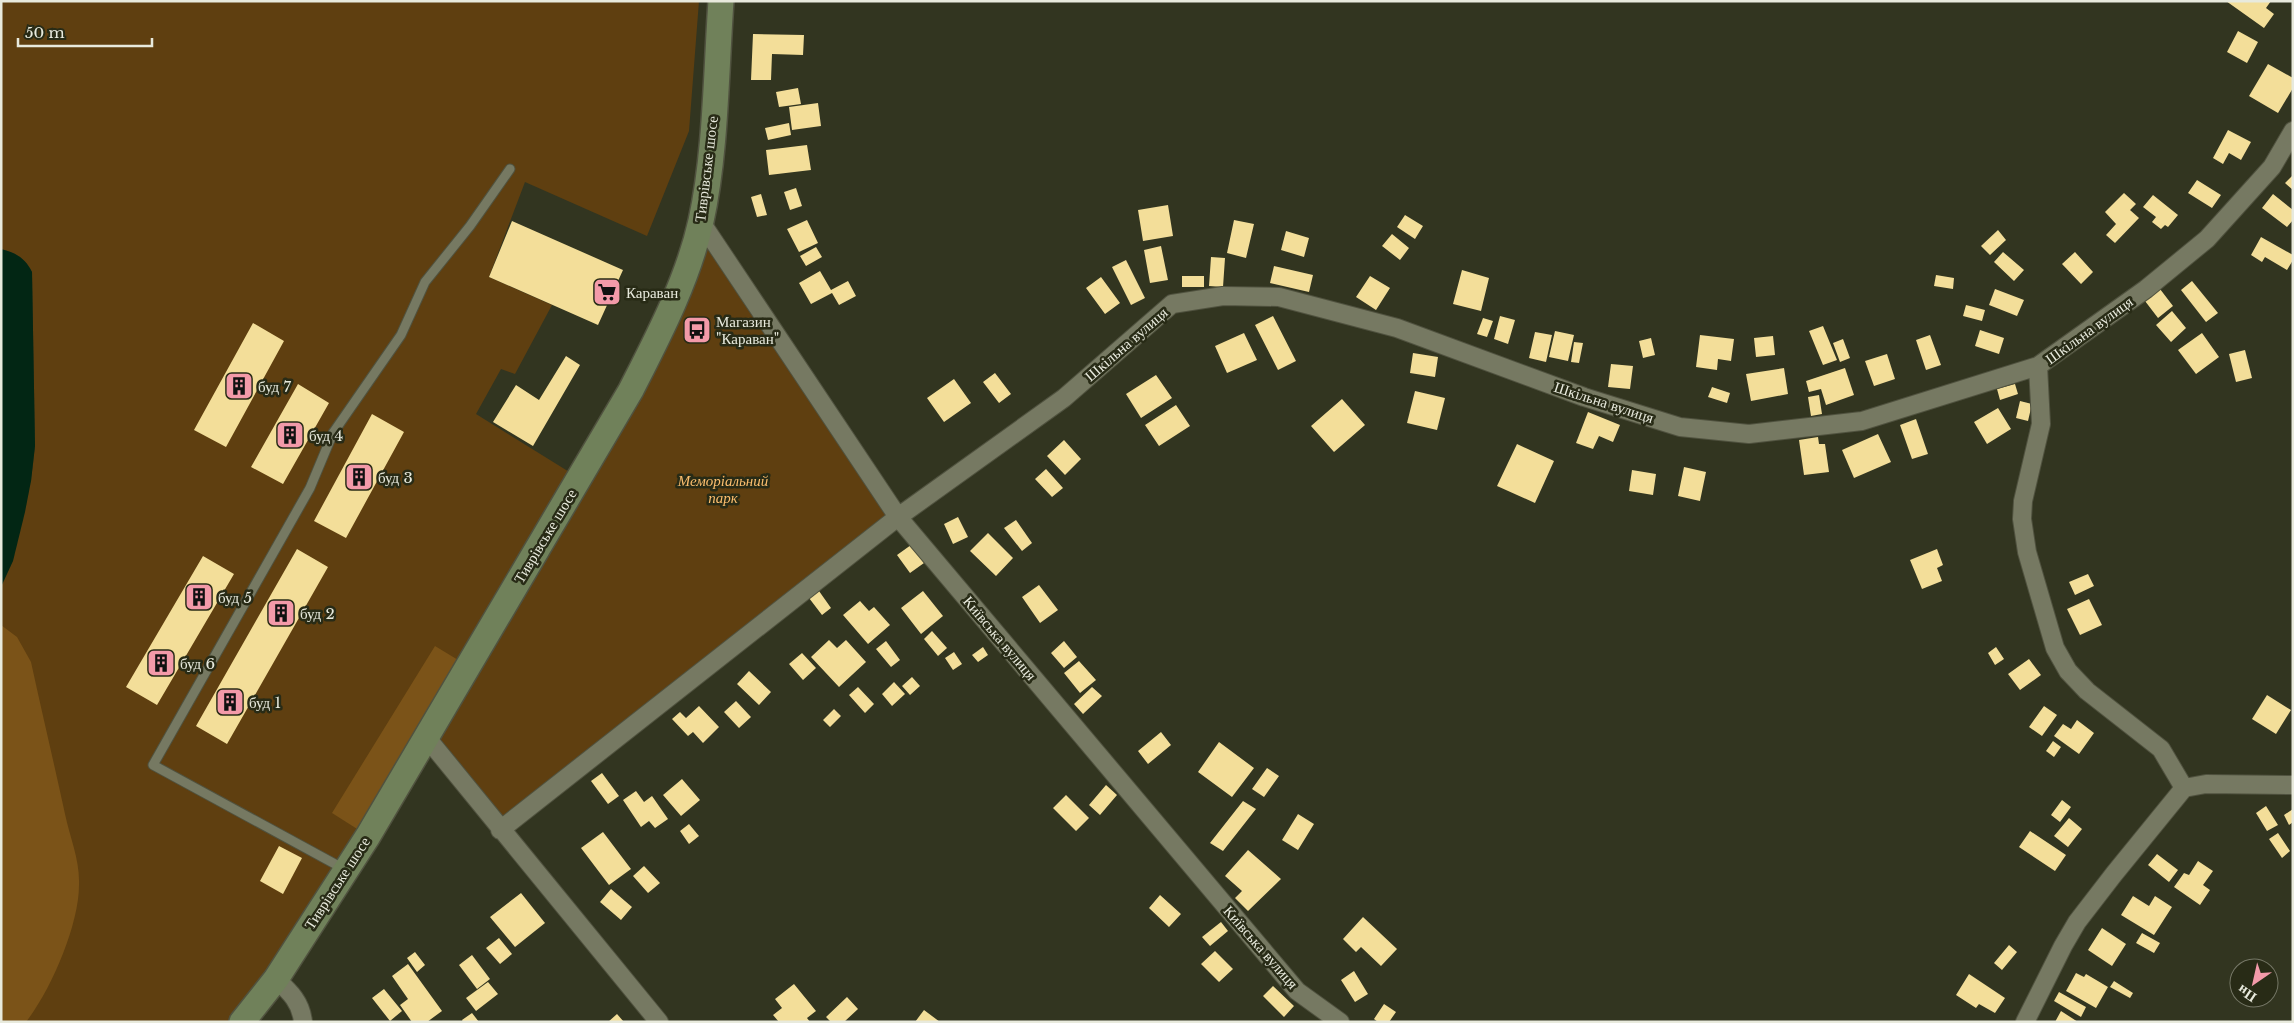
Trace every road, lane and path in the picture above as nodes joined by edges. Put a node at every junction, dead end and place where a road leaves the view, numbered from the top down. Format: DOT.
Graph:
graph roads {
  1 [pos="721,1"];
  2 [pos="2293,131"];
  3 [pos="510,169"];
  4 [pos="701,222"];
  5 [pos="2038,366"];
  6 [pos="898,517"];
  7 [pos="426,738"];
  8 [pos="2293,785"];
  9 [pos="2184,788"];
  10 [pos="500,830"];
  11 [pos="346,870"];
  12 [pos="276,979"];
  13 [pos="242,1022"];
  14 [pos="303,1022"];
  15 [pos="660,1022"];
  16 [pos="1340,1022"];
  17 [pos="2025,1022"];
  1 -- 4 [label="main road, Тиврівське шосе"];
  2 -- 5 [label="street, Шкільна вулиця"];
  3 -- 11 [label="lane"];
  4 -- 6 [label="street, Київська вулиця"];
  4 -- 7 [label="main road, Тиврівське шосе"];
  5 -- 6 [label="street, Шкільна вулиця"];
  5 -- 9 [label="street"];
  6 -- 10 [label="street, Шкільна вулиця"];
  6 -- 16 [label="street, Київська вулиця"];
  7 -- 10 [label="street"];
  7 -- 11 [label="main road, Тиврівське шосе"];
  8 -- 9 [label="street"];
  9 -- 17 [label="street"];
  10 -- 15 [label="street"];
  11 -- 12 [label="main road, Тиврівське шосе"];
  12 -- 13 [label="main road, Тиврівське шосе"];
  12 -- 14 [label="street"];
}
